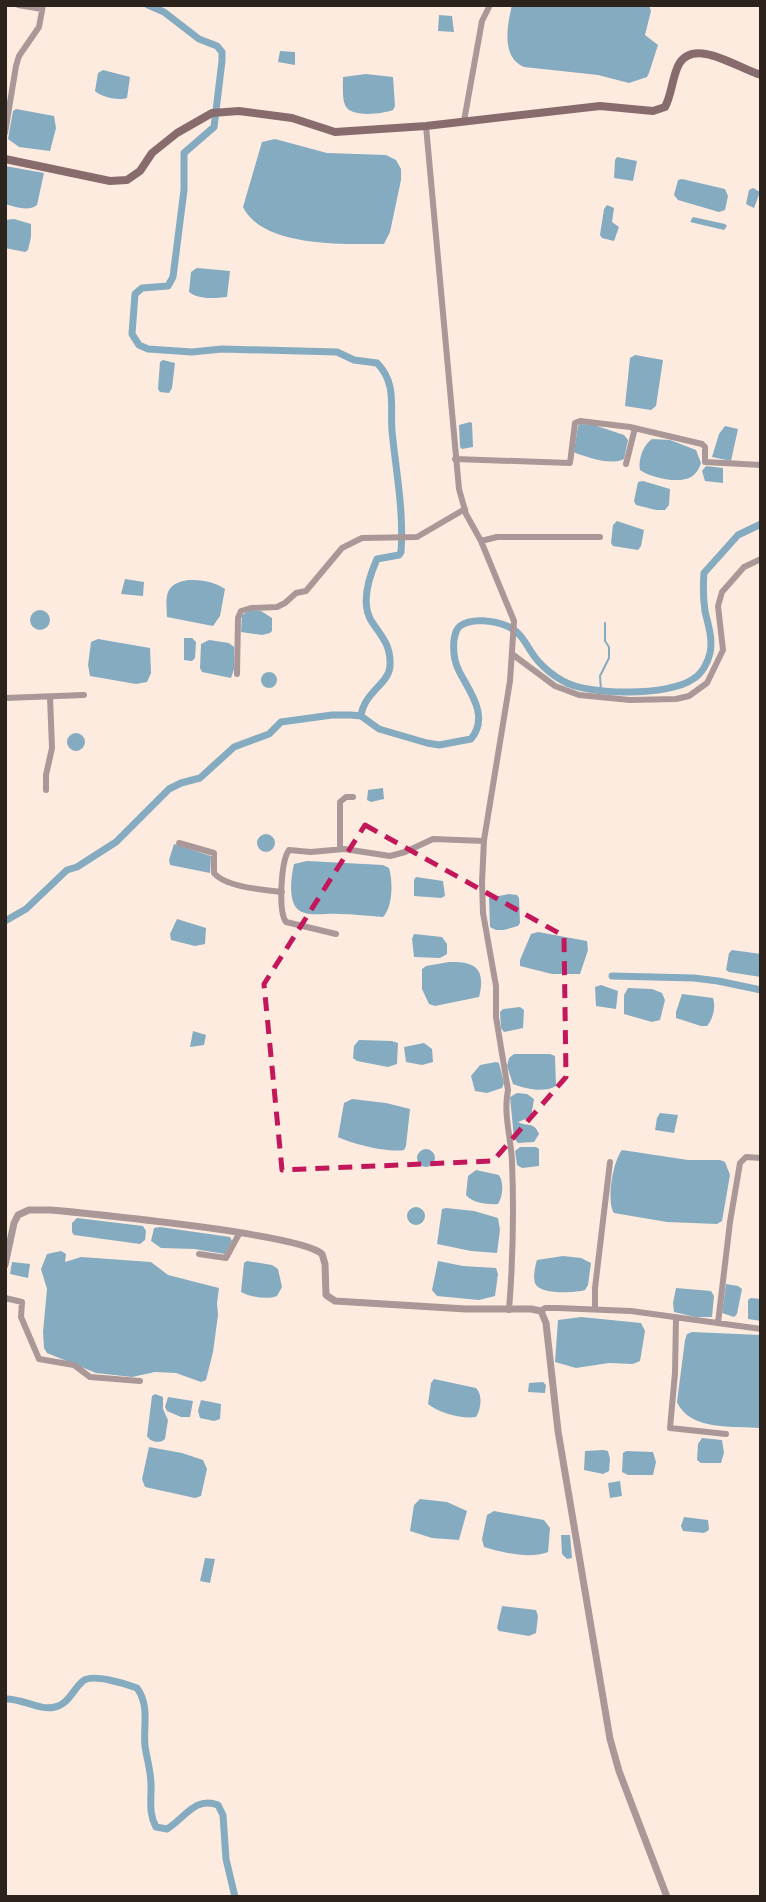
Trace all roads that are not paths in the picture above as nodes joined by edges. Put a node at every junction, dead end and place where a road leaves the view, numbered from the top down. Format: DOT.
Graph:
graph roads {
  1 [pos="18,5"];
  2 [pos="490,5"];
  3 [pos="42,7"];
  4 [pos="761,75"];
  5 [pos="464,121"];
  6 [pos="426,126"];
  7 [pos="5,132"];
  8 [pos="5,159"];
  9 [pos="635,428"];
  10 [pos="455,459"];
  11 [pos="626,464"];
  12 [pos="761,465"];
  13 [pos="465,509"];
  14 [pos="600,537"];
  15 [pos="481,541"];
  16 [pos="761,559"];
  17 [pos="512,654"];
  18 [pos="237,674"];
  19 [pos="84,695"];
  20 [pos="50,697"];
  21 [pos="5,698"];
  22 [pos="46,790"];
  23 [pos="353,797"];
  24 [pos="484,841"];
  25 [pos="178,843"];
  26 [pos="340,849"];
  27 [pos="282,892"];
  28 [pos="336,934"];
  29 [pos="761,1158"];
  30 [pos="610,1162"];
  31 [pos="239,1234"];
  32 [pos="199,1254"];
  33 [pos="5,1265"];
  34 [pos="5,1298"];
  35 [pos="595,1309"];
  36 [pos="509,1310"];
  37 [pos="541,1311"];
  38 [pos="677,1318"];
  39 [pos="718,1323"];
  40 [pos="761,1329"];
  41 [pos="139,1381"];
  42 [pos="726,1434"];
  43 [pos="667,1897"];
  1 -- 3 [label="street"];
  2 -- 5 [label="street"];
  3 -- 7 [label="street"];
  4 -- 5 [label="main road"];
  5 -- 6 [label="main road"];
  6 -- 8 [label="main road"];
  6 -- 10 [label="street"];
  9 -- 10 [label="street"];
  9 -- 11 [label="street"];
  9 -- 12 [label="street"];
  10 -- 13 [label="street"];
  13 -- 15 [label="street"];
  13 -- 18 [label="street"];
  14 -- 15 [label="street"];
  15 -- 17 [label="street"];
  16 -- 17 [label="street"];
  17 -- 24 [label="street"];
  19 -- 20 [label="street"];
  20 -- 21 [label="street"];
  20 -- 22 [label="street"];
  23 -- 26 [label="street"];
  24 -- 26 [label="street"];
  24 -- 36 [label="street"];
  25 -- 27 [label="street"];
  26 -- 27 [label="street"];
  27 -- 28 [label="street"];
  29 -- 39 [label="street"];
  30 -- 35 [label="street"];
  31 -- 32 [label="street"];
  31 -- 33 [label="street"];
  31 -- 36 [label="street"];
  34 -- 41 [label="street"];
  35 -- 37 [label="street"];
  35 -- 38 [label="street"];
  36 -- 37 [label="street"];
  37 -- 43 [label="street"];
  38 -- 39 [label="street"];
  38 -- 42 [label="street"];
  39 -- 40 [label="street"];
}
